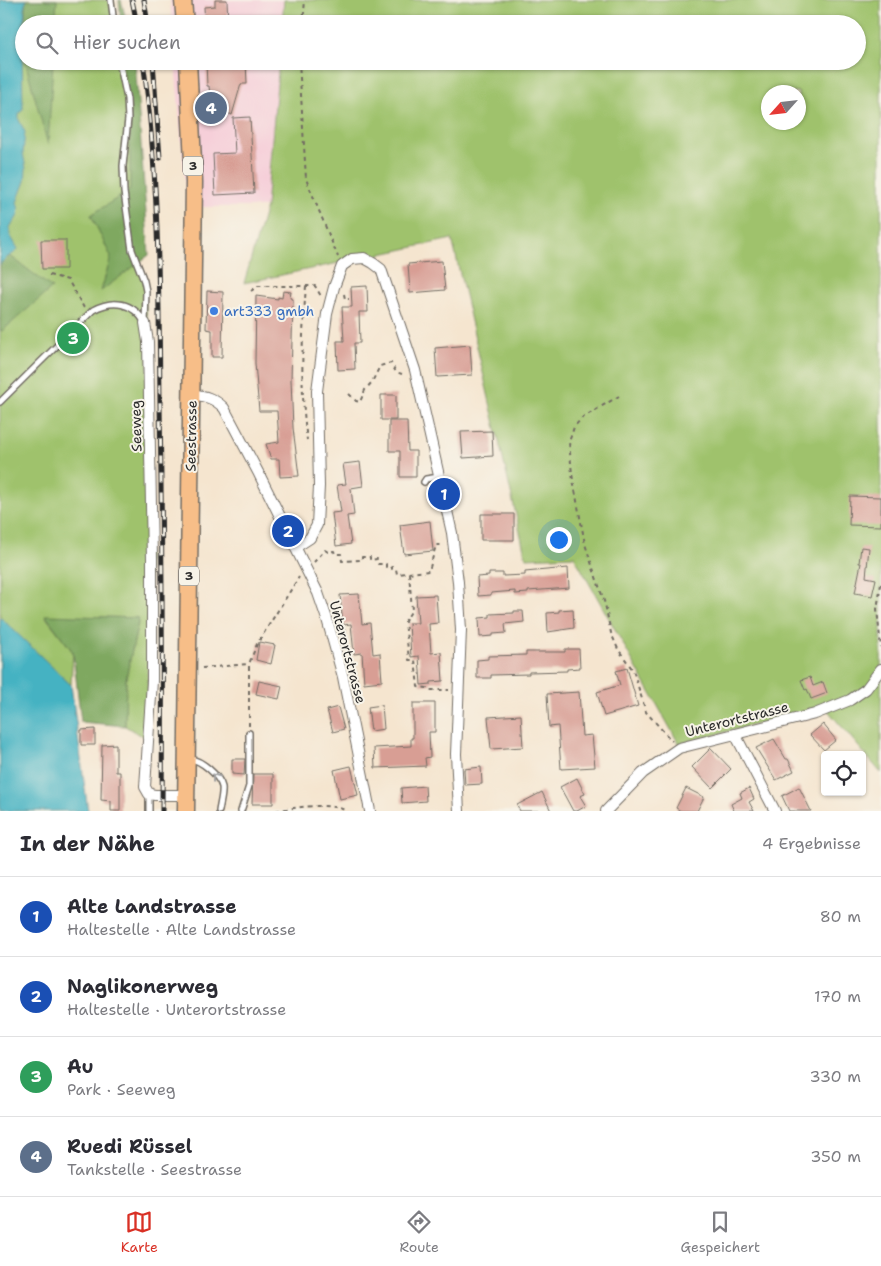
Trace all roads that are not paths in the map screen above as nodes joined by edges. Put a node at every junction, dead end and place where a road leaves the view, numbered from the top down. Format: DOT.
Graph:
graph roads {
  1 [pos="111,0"];
  2 [pos="183,0"];
  3 [pos="113,15"];
  4 [pos="184,15"];
  5 [pos="121,70"];
  6 [pos="188,70"];
  7 [pos="145,323"];
  8 [pos="192,394"];
  9 [pos="0,402"];
  10 [pos="440,476"];
  11 [pos="424,482"];
  12 [pos="296,547"];
  13 [pos="881,668"];
  14 [pos="249,733"];
  15 [pos="734,734"];
  16 [pos="187,759"];
  17 [pos="149,794"];
  18 [pos="186,803"];
  19 [pos="149,811"];
  20 [pos="219,811"];
  21 [pos="241,811"];
  22 [pos="370,811"];
  23 [pos="459,811"];
  24 [pos="606,811"];
  25 [pos="775,811"];
  1 -- 3 [label="lane"];
  2 -- 4 [label="main road"];
  5 -- 7 [label="lane, Seeweg"];
  6 -- 8 [label="main road, Seestrasse / 3"];
  7 -- 9 [label="lane"];
  7 -- 17 [label="street, Seeweg"];
  8 -- 12 [label="street, Unterortstrasse"];
  8 -- 16 [label="main road, Seestrasse / 3"];
  10 -- 11 [label="lane"];
  10 -- 12 [label="street"];
  10 -- 23 [label="street"];
  12 -- 22 [label="street, Unterortstrasse"];
  13 -- 15 [label="street, Unterortstrasse"];
  14 -- 21 [label="lane"];
  15 -- 24 [label="street, Unterortstrasse"];
  15 -- 25 [label="street"];
  16 -- 18 [label="main road, Seestrasse / 3"];
  20 -- 16 [label="lane, one-way"];
  17 -- 18 [label="street"];
  17 -- 19 [label="lane, Seeweg"];
}
